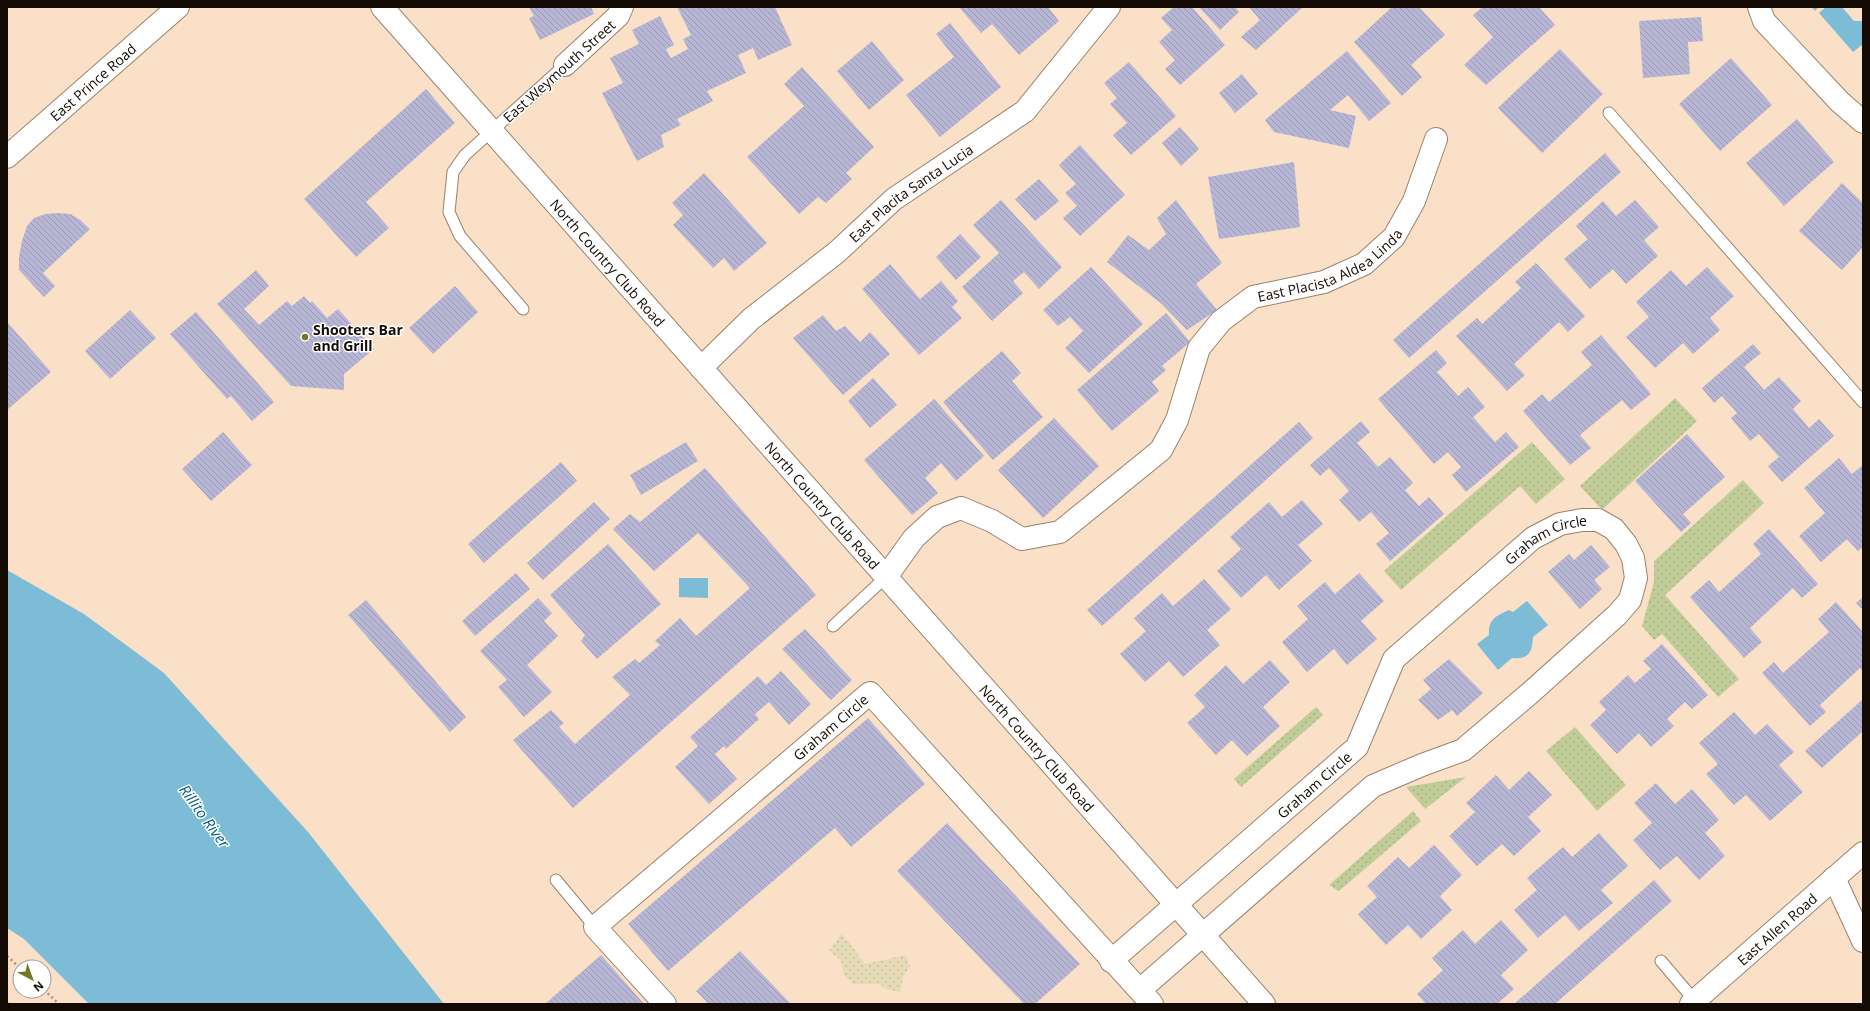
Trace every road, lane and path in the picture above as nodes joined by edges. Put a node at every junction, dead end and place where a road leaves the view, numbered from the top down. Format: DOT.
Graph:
graph roads {
  1 [pos="178,7"];
  2 [pos="382,7"];
  3 [pos="622,7"];
  4 [pos="1109,7"];
  5 [pos="1759,7"];
  6 [pos="565,65"];
  7 [pos="1609,113"];
  8 [pos="1863,122"];
  9 [pos="492,132"];
  10 [pos="1436,139"];
  11 [pos="7,157"];
  12 [pos="523,309"];
  13 [pos="701,368"];
  14 [pos="1863,402"];
  15 [pos="886,577"];
  16 [pos="833,626"];
  17 [pos="1863,853"];
  18 [pos="1834,878"];
  19 [pos="556,880"];
  20 [pos="1176,905"];
  21 [pos="595,927"];
  22 [pos="1203,935"];
  23 [pos="1863,941"];
  24 [pos="1111,961"];
  25 [pos="1661,961"];
  26 [pos="1146,997"];
  27 [pos="1697,1002"];
  28 [pos="665,1004"];
  29 [pos="1264,1004"];
  1 -- 11 [label="street, East Prince Road"];
  2 -- 9 [label="street, North Country Club Road"];
  3 -- 6 [label="street, East Weymouth Street"];
  4 -- 13 [label="street, East Placita Santa Lucia"];
  5 -- 8 [label="street"];
  6 -- 9 [label="lane, East Weymouth Street"];
  7 -- 14 [label="lane"];
  9 -- 12 [label="lane, East Weymouth Street"];
  9 -- 13 [label="street, North Country Club Road"];
  10 -- 15 [label="street, East Placista Aldea Linda"];
  13 -- 15 [label="street, North Country Club Road"];
  15 -- 16 [label="lane"];
  15 -- 20 [label="street, North Country Club Road"];
  17 -- 18 [label="street, East Allen Road"];
  18 -- 23 [label="street"];
  18 -- 27 [label="street, East Allen Road"];
  19 -- 21 [label="lane"];
  20 -- 22 [label="street, North Country Club Road"];
  20 -- 22 [label="street, Graham Circle"];
  20 -- 24 [label="street, Graham Circle"];
  21 -- 24 [label="street, Graham Circle"];
  21 -- 28 [label="street"];
  22 -- 26 [label="street, Graham Circle"];
  22 -- 29 [label="street, North Country Club Road"];
  24 -- 26 [label="street, Graham Circle"];
  25 -- 27 [label="lane"];
}
